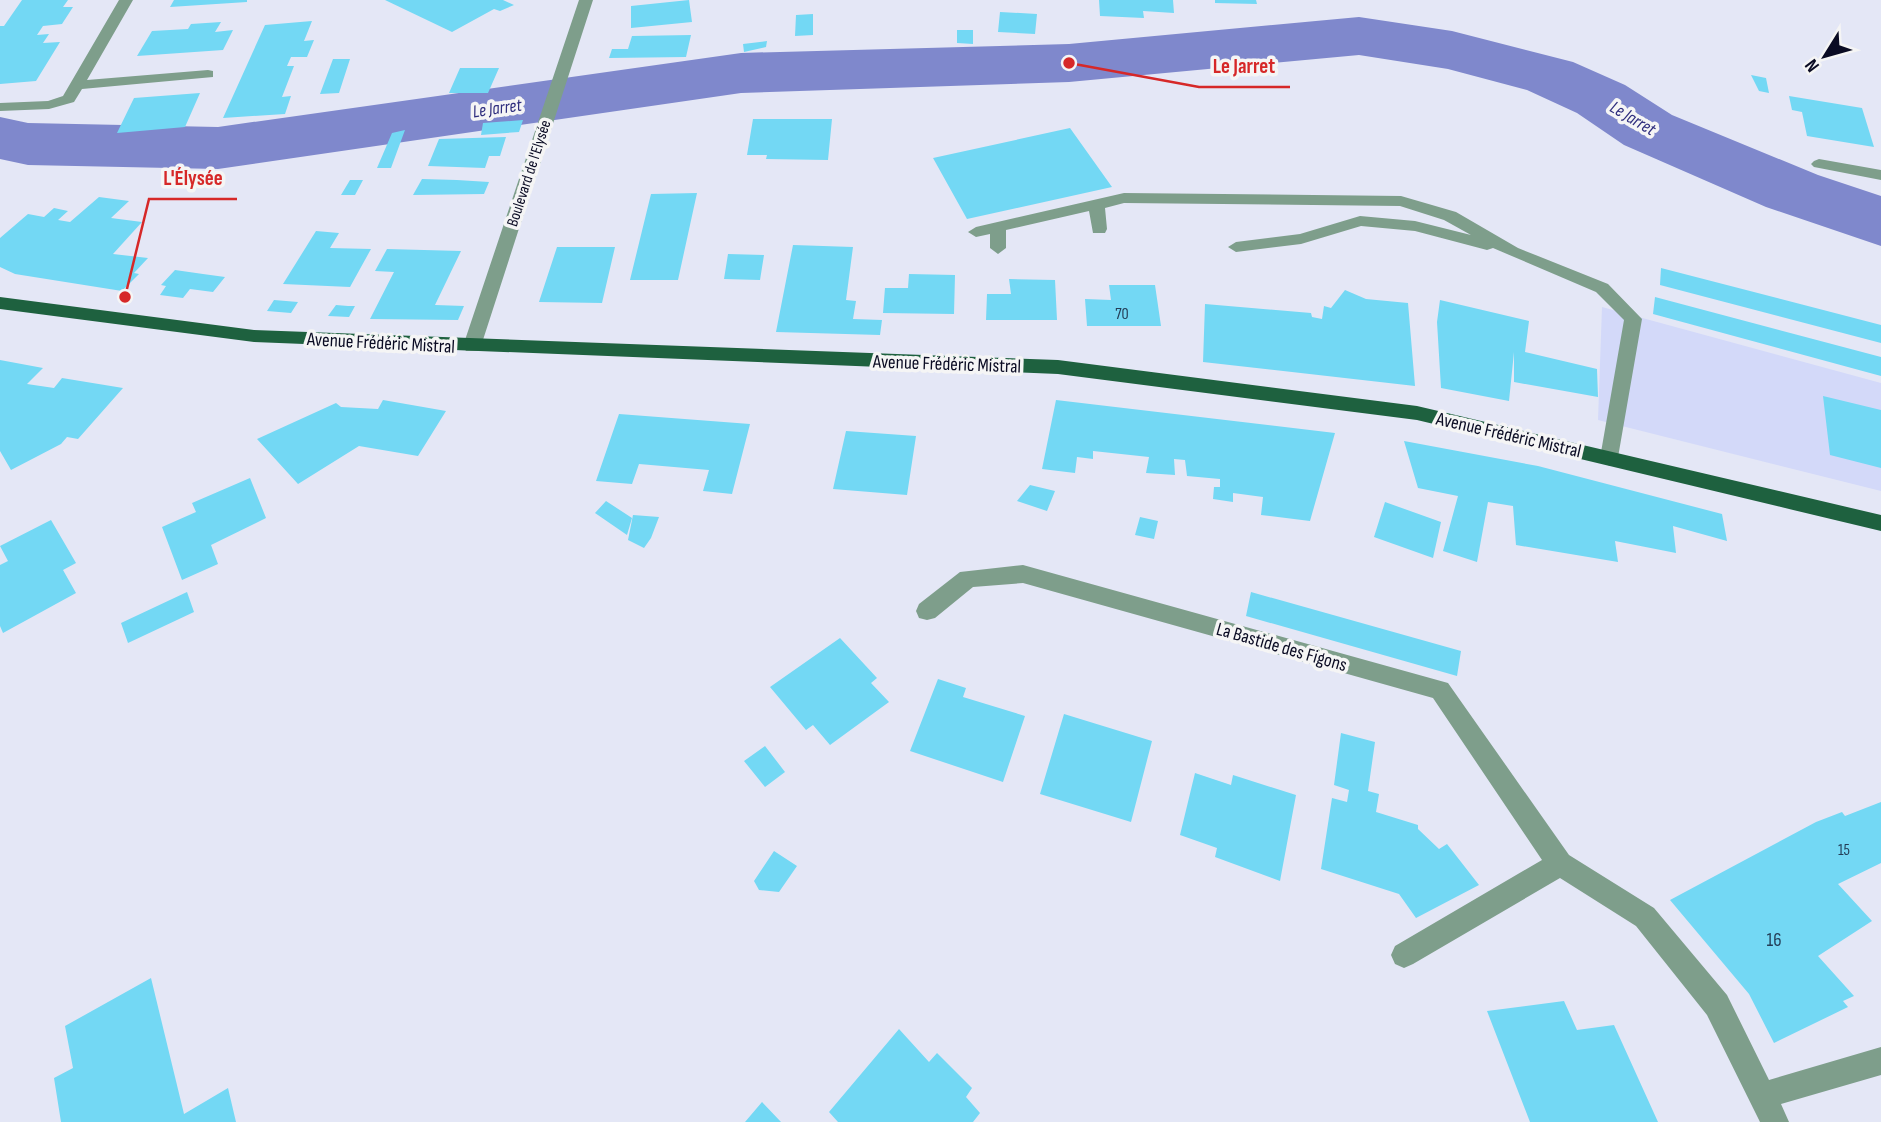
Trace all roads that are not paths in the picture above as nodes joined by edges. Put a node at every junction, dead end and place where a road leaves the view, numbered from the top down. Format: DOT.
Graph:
graph roads {
  1 [pos="126,0"];
  2 [pos="586,0"];
  3 [pos="208,74"];
  4 [pos="79,85"];
  5 [pos="0,107"];
  6 [pos="1819,164"];
  7 [pos="1881,175"];
  8 [pos="1096,205"];
  9 [pos="998,226"];
  10 [pos="1100,229"];
  11 [pos="976,232"];
  12 [pos="1236,247"];
  13 [pos="998,248"];
  14 [pos="1512,252"];
  15 [pos="0,303"];
  16 [pos="472,346"];
  17 [pos="1610,458"];
  18 [pos="1881,523"];
  19 [pos="927,611"];
  20 [pos="1560,864"];
  21 [pos="1404,955"];
  22 [pos="1881,1061"];
  23 [pos="1762,1096"];
  24 [pos="1775,1122"];
  1 -- 4 [label="street"];
  2 -- 16 [label="street, Boulevard de l'Elysée"];
  3 -- 4 [label="street"];
  4 -- 5 [label="street"];
  6 -- 7 [label="street"];
  8 -- 9 [label="street"];
  8 -- 10 [label="street"];
  8 -- 14 [label="street"];
  9 -- 11 [label="street"];
  9 -- 13 [label="street"];
  12 -- 14 [label="street"];
  14 -- 17 [label="street"];
  15 -- 16 [label="main road, Avenue Frédéric Mistral"];
  16 -- 17 [label="main road, Avenue Frédéric Mistral"];
  17 -- 18 [label="main road, Avenue Frédéric Mistral"];
  19 -- 20 [label="street, La Bastide des Figons"];
  20 -- 21 [label="street"];
  20 -- 23 [label="street, La Bastide des Figons"];
  22 -- 23 [label="street"];
  23 -- 24 [label="street, La Bastide des Figons"];
}
